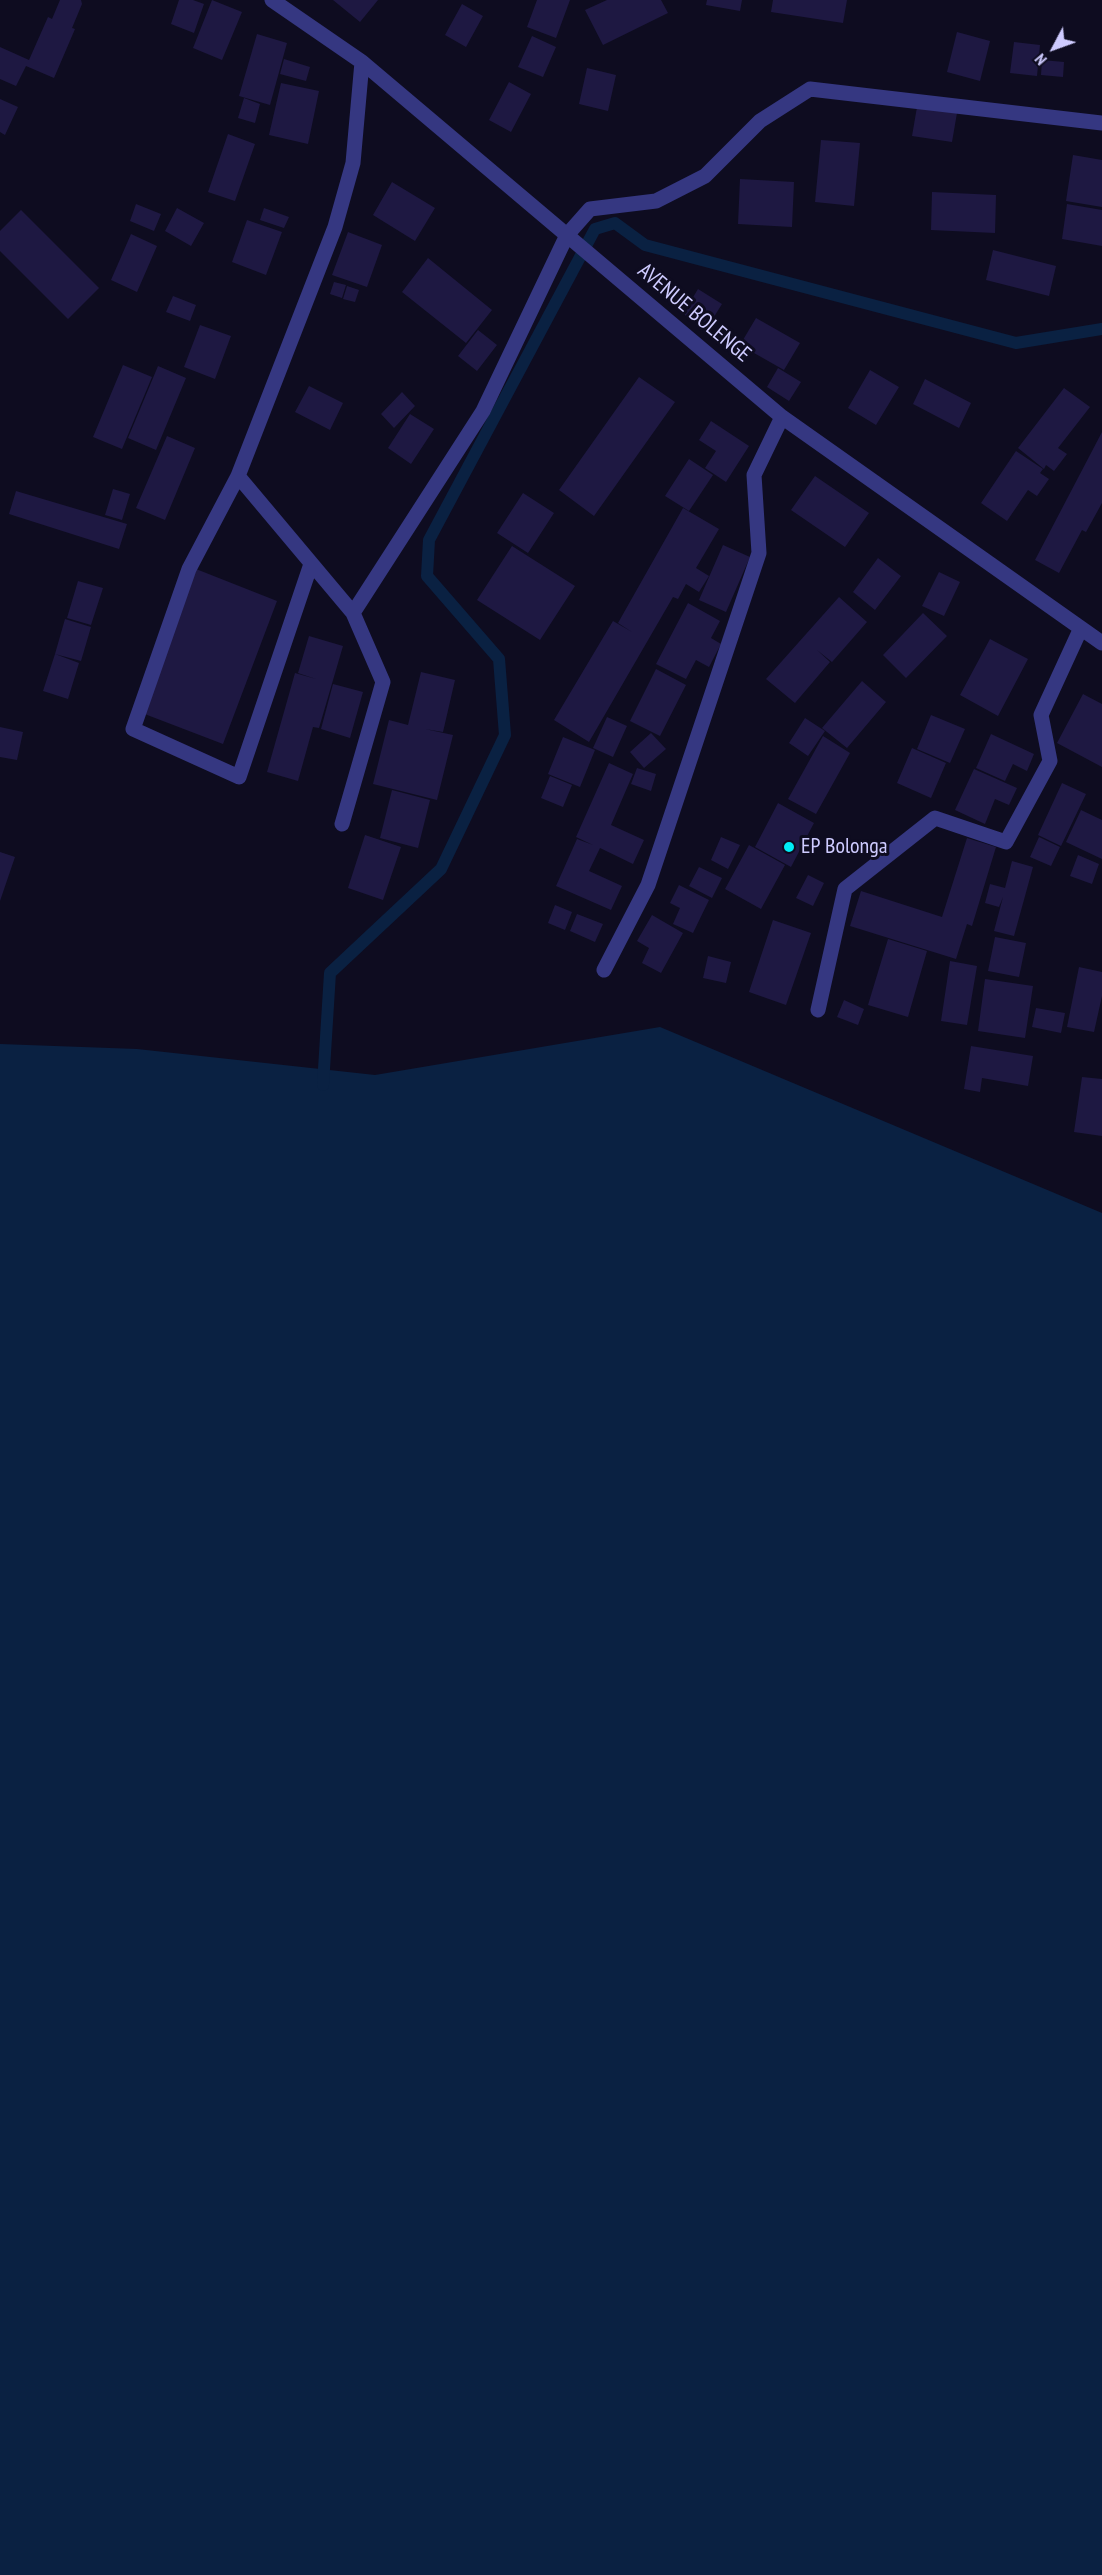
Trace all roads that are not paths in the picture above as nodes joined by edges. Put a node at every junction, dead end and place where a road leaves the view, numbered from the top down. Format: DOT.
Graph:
graph roads {
  1 [pos="272,0"];
  2 [pos="362,62"];
  3 [pos="1102,123"];
  4 [pos="569,237"];
  5 [pos="782,417"];
  6 [pos="238,476"];
  7 [pos="311,564"];
  8 [pos="353,613"];
  9 [pos="1082,628"];
  10 [pos="1102,643"];
  11 [pos="342,824"];
  12 [pos="604,970"];
  13 [pos="818,1010"];
  1 -- 2 [label="street, AVENUE BOLENGE"];
  2 -- 4 [label="street, AVENUE BOLENGE"];
  2 -- 6 [label="street"];
  3 -- 4 [label="street"];
  4 -- 5 [label="street, AVENUE BOLENGE"];
  4 -- 8 [label="street"];
  5 -- 9 [label="street, AVENUE BOLENGE"];
  5 -- 12 [label="street"];
  6 -- 7 [label="street"];
  6 -- 7 [label="street"];
  7 -- 8 [label="street"];
  8 -- 11 [label="street"];
  9 -- 10 [label="street, AVENUE BOLENGE"];
  9 -- 13 [label="street"];
}
